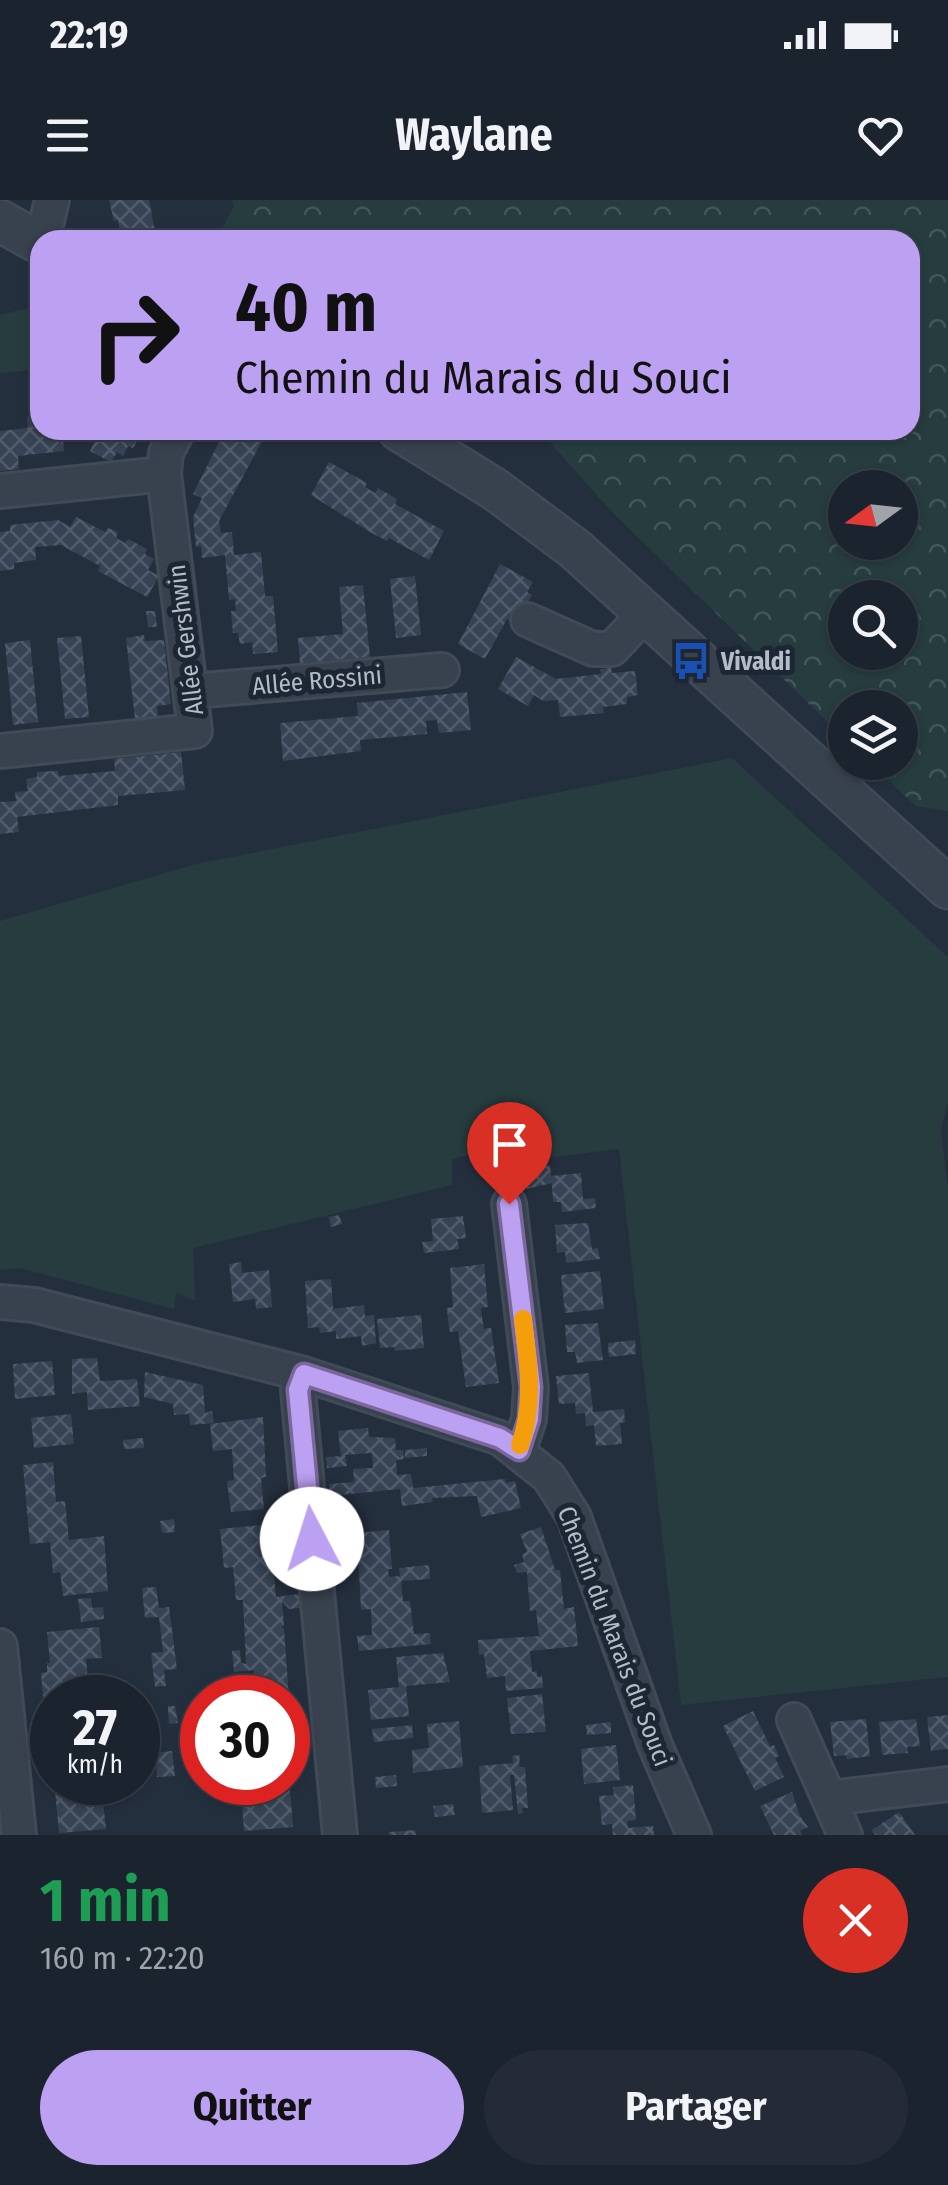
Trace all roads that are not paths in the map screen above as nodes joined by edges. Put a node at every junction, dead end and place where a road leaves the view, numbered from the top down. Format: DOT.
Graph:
graph roads {
  1 [pos="52,200"];
  2 [pos="0,221"];
  3 [pos="43,230"];
  4 [pos="30,238"];
  5 [pos="173,440"];
  6 [pos="415,440"];
  7 [pos="164,474"];
  8 [pos="0,492"];
  9 [pos="648,612"];
  10 [pos="528,620"];
  11 [pos="442,670"];
  12 [pos="192,690"];
  13 [pos="0,751"];
  14 [pos="948,888"];
  15 [pos="509,1204"];
  16 [pos="0,1302"];
  17 [pos="304,1374"];
  18 [pos="519,1450"];
  19 [pos="0,1646"];
  20 [pos="794,1720"];
  21 [pos="948,1784"];
  22 [pos="829,1798"];
  23 [pos="19,1835"];
  24 [pos="340,1835"];
  25 [pos="694,1835"];
  26 [pos="845,1835"];
  1 -- 3 [label="street"];
  2 -- 4 [label="street"];
  5 -- 7 [label="street"];
  6 -- 9 [label="street"];
  7 -- 8 [label="street"];
  7 -- 12 [label="street, Allée Gershwin"];
  9 -- 10 [label="street"];
  9 -- 14 [label="street"];
  11 -- 12 [label="street, Allée Rossini"];
  12 -- 13 [label="street, Allée Gershwin"];
  15 -- 18 [label="street"];
  16 -- 17 [label="street, Chemin du Marais du Souci"];
  17 -- 18 [label="street, Chemin du Marais du Souci"];
  17 -- 24 [label="street"];
  18 -- 25 [label="street, Chemin du Marais du Souci"];
  19 -- 23 [label="street"];
  20 -- 22 [label="street"];
  21 -- 22 [label="street"];
  22 -- 26 [label="street"];
}
